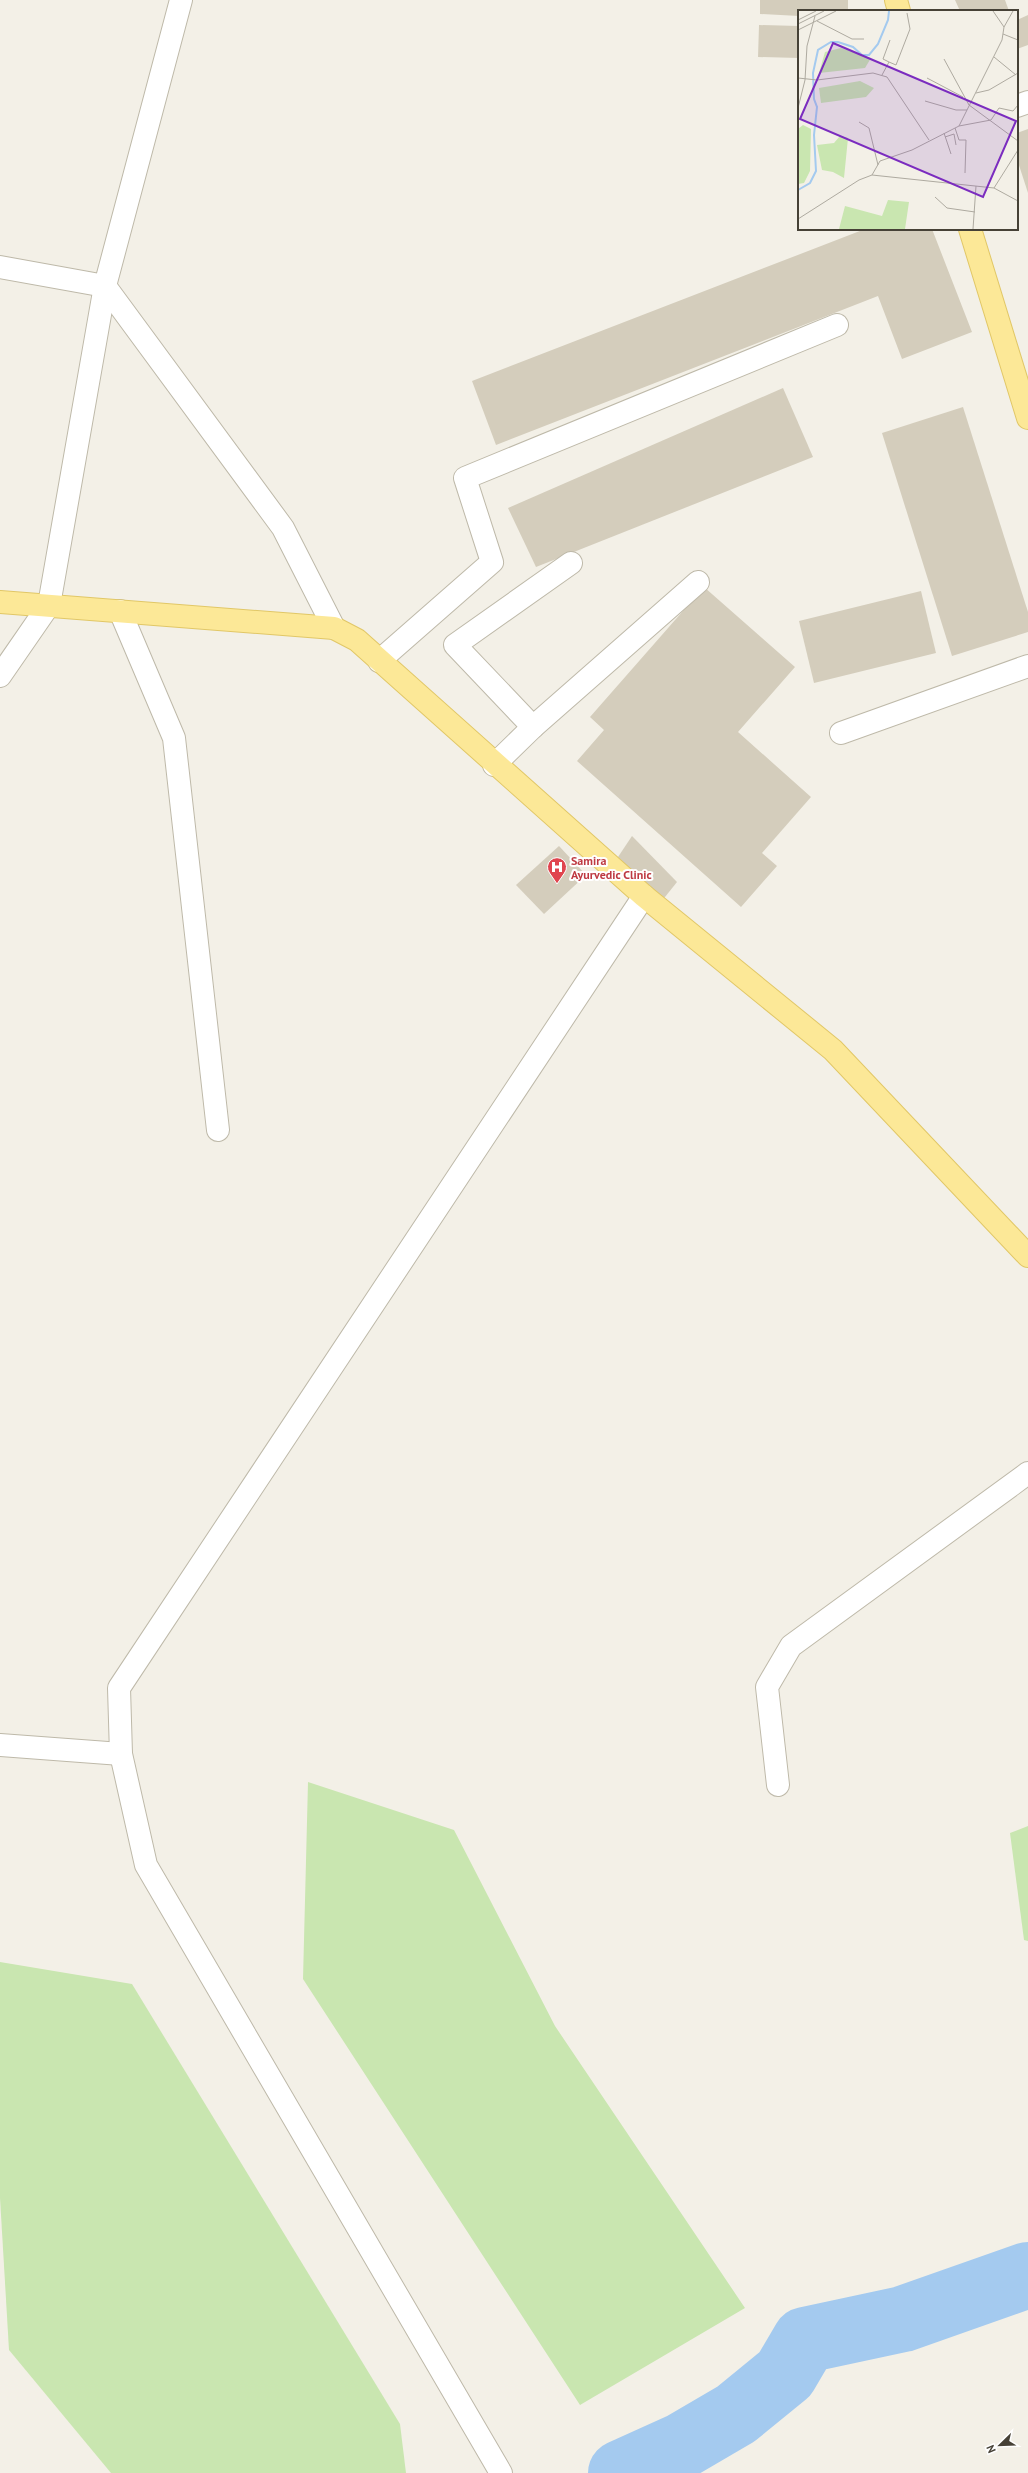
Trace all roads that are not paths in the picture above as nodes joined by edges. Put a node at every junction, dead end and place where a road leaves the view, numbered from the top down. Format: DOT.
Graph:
graph roads {
  1 [pos="181,0"];
  2 [pos="896,0"];
  3 [pos="899,10"];
  4 [pos="1028,102"];
  5 [pos="1018,106"];
  6 [pos="970,230"];
  7 [pos="0,267"];
  8 [pos="105,286"];
  9 [pos="837,325"];
  10 [pos="1028,418"];
  11 [pos="571,563"];
  12 [pos="698,582"];
  13 [pos="0,602"];
  14 [pos="49,605"];
  15 [pos="120,611"];
  16 [pos="334,628"];
  17 [pos="379,661"];
  18 [pos="1028,666"];
  19 [pos="0,676"];
  20 [pos="533,726"];
  21 [pos="841,733"];
  22 [pos="494,765"];
  23 [pos="644,896"];
  24 [pos="218,1130"];
  25 [pos="1028,1256"];
  26 [pos="1028,1473"];
  27 [pos="0,1745"];
  28 [pos="121,1754"];
  29 [pos="778,1785"];
  30 [pos="501,2471"];
  1 -- 8 [label="street"];
  2 -- 3 [label="main road"];
  4 -- 5 [label="street"];
  6 -- 10 [label="main road"];
  7 -- 8 [label="street"];
  8 -- 14 [label="street"];
  8 -- 16 [label="street"];
  9 -- 17 [label="street"];
  11 -- 20 [label="street"];
  12 -- 20 [label="street"];
  13 -- 14 [label="main road"];
  14 -- 15 [label="main road"];
  14 -- 19 [label="street"];
  15 -- 16 [label="main road"];
  15 -- 24 [label="street"];
  16 -- 17 [label="main road"];
  17 -- 22 [label="main road"];
  18 -- 21 [label="street"];
  20 -- 22 [label="street"];
  22 -- 23 [label="main road"];
  23 -- 25 [label="main road"];
  23 -- 28 [label="street"];
  26 -- 29 [label="street"];
  27 -- 28 [label="street"];
  28 -- 30 [label="street"];
}
